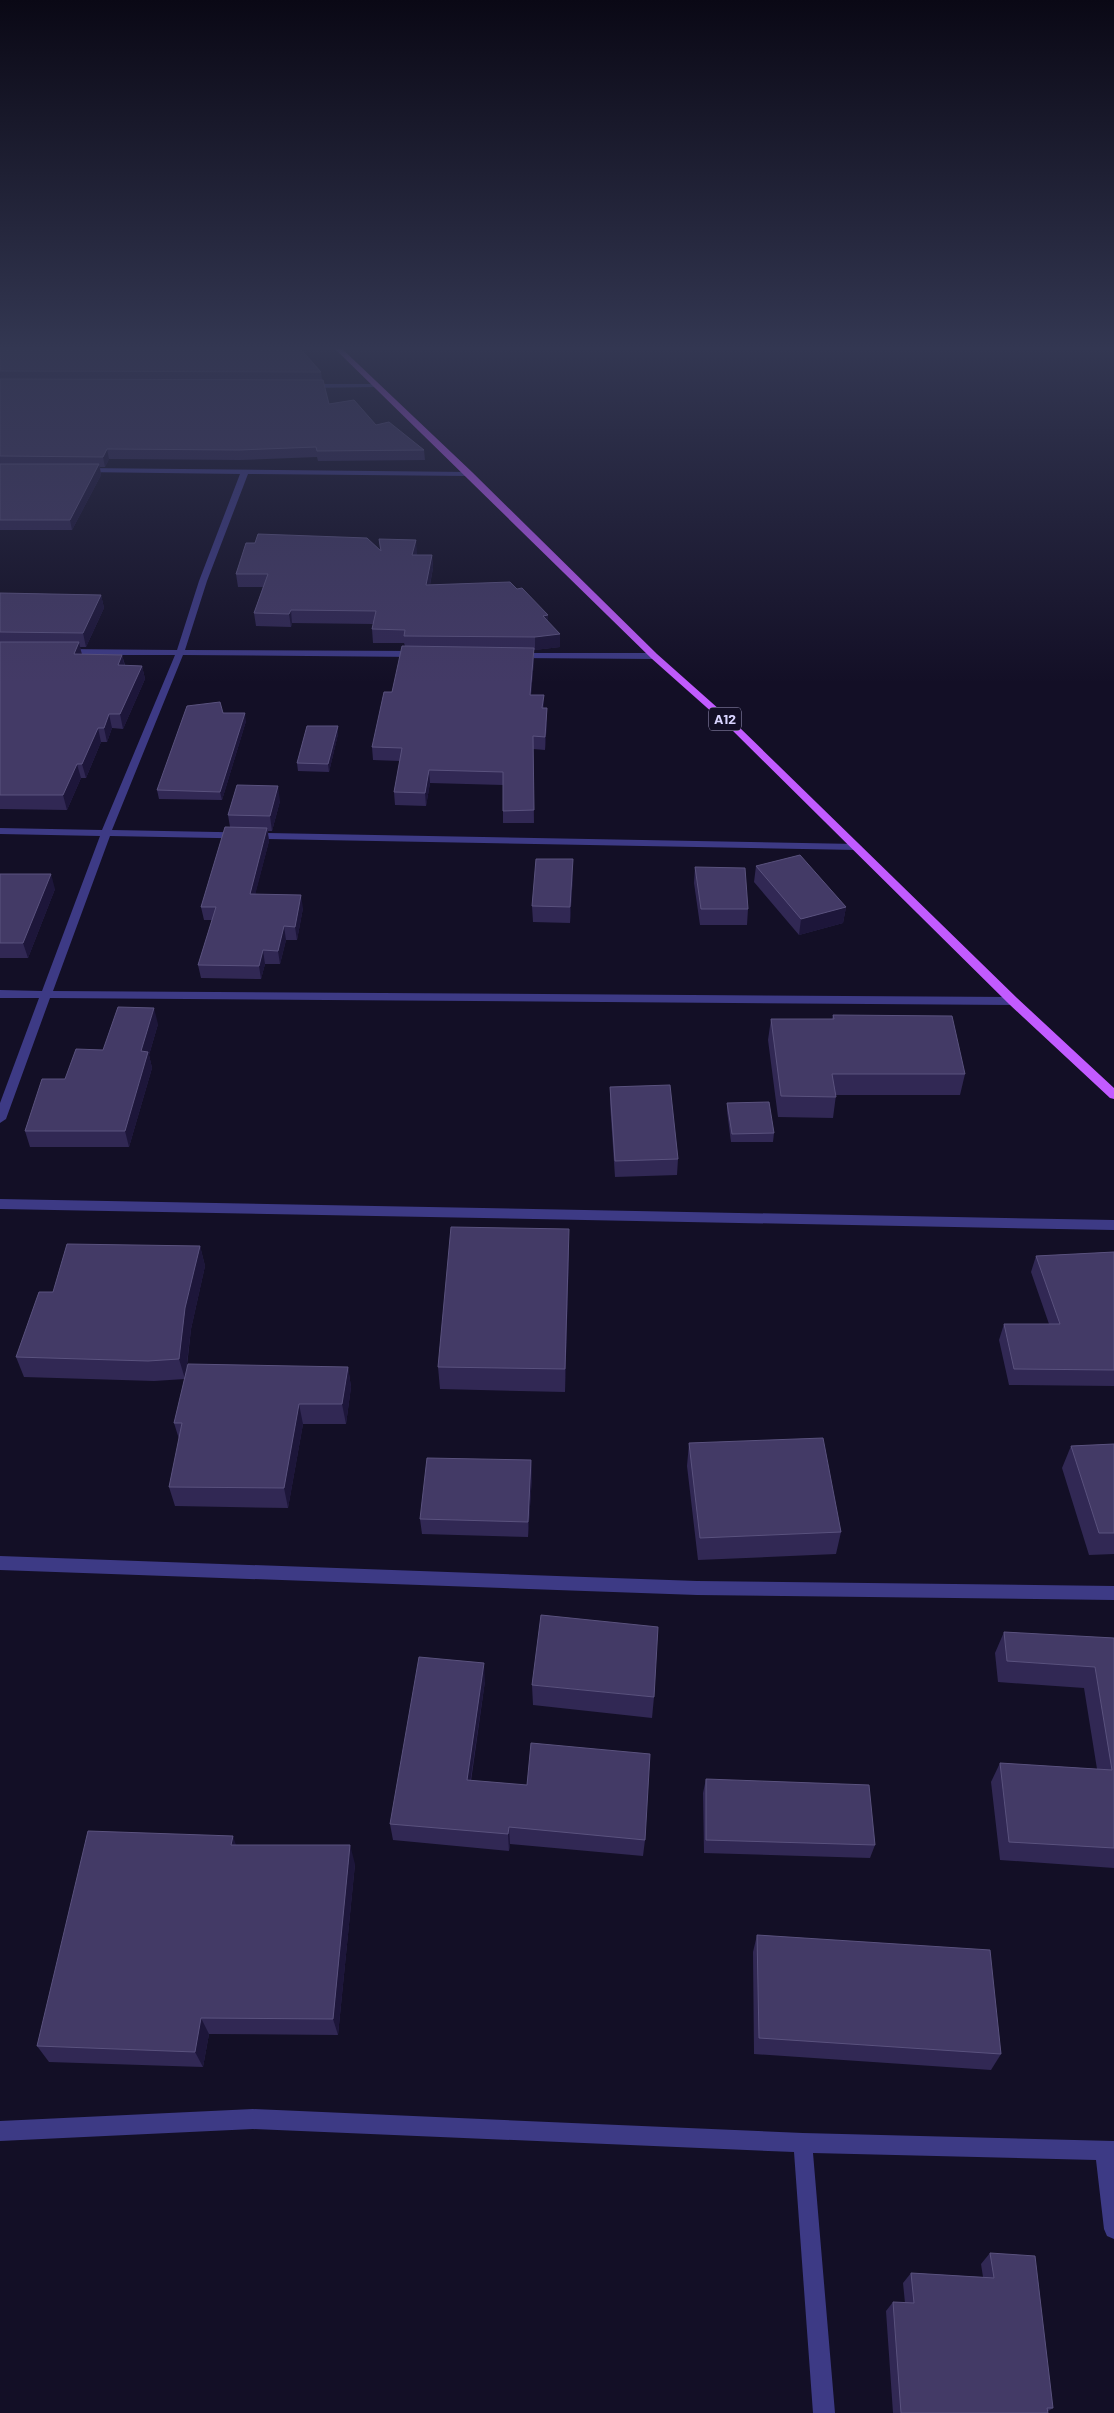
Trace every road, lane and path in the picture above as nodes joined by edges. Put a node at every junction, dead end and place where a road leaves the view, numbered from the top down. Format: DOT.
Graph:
graph roads {
  1 [pos="452,458"];
  2 [pos="78,470"];
  3 [pos="245,471"];
  4 [pos="469,474"];
  5 [pos="60,652"];
  6 [pos="180,653"];
  7 [pos="427,654"];
  8 [pos="506,655"];
  9 [pos="654,656"];
  10 [pos="0,831"];
  11 [pos="106,833"];
  12 [pos="857,847"];
  13 [pos="0,994"];
  14 [pos="44,996"];
  15 [pos="1013,1001"];
  16 [pos="1114,1095"];
  17 [pos="0,1119"];
  18 [pos="0,1204"];
  19 [pos="1114,1225"];
  20 [pos="0,1563"];
  21 [pos="1114,1593"];
  22 [pos="0,2131"];
  23 [pos="803,2143"];
  24 [pos="1109,2151"];
  25 [pos="1114,2229"];
  26 [pos="824,2413"];
  1 -- 4 [label="main road, A12"];
  2 -- 3 [label="street"];
  3 -- 4 [label="street"];
  3 -- 6 [label="street"];
  4 -- 9 [label="main road, A12"];
  5 -- 6 [label="street"];
  6 -- 7 [label="street"];
  6 -- 11 [label="street"];
  8 -- 9 [label="street"];
  9 -- 12 [label="main road, A12"];
  10 -- 11 [label="street"];
  11 -- 12 [label="street"];
  11 -- 14 [label="street"];
  12 -- 15 [label="main road, A12"];
  13 -- 14 [label="street"];
  14 -- 15 [label="street"];
  14 -- 17 [label="street"];
  15 -- 16 [label="main road, A12"];
  18 -- 19 [label="street"];
  20 -- 21 [label="street"];
  22 -- 23 [label="street"];
  23 -- 24 [label="street"];
  23 -- 26 [label="street"];
  24 -- 25 [label="street"];
}
